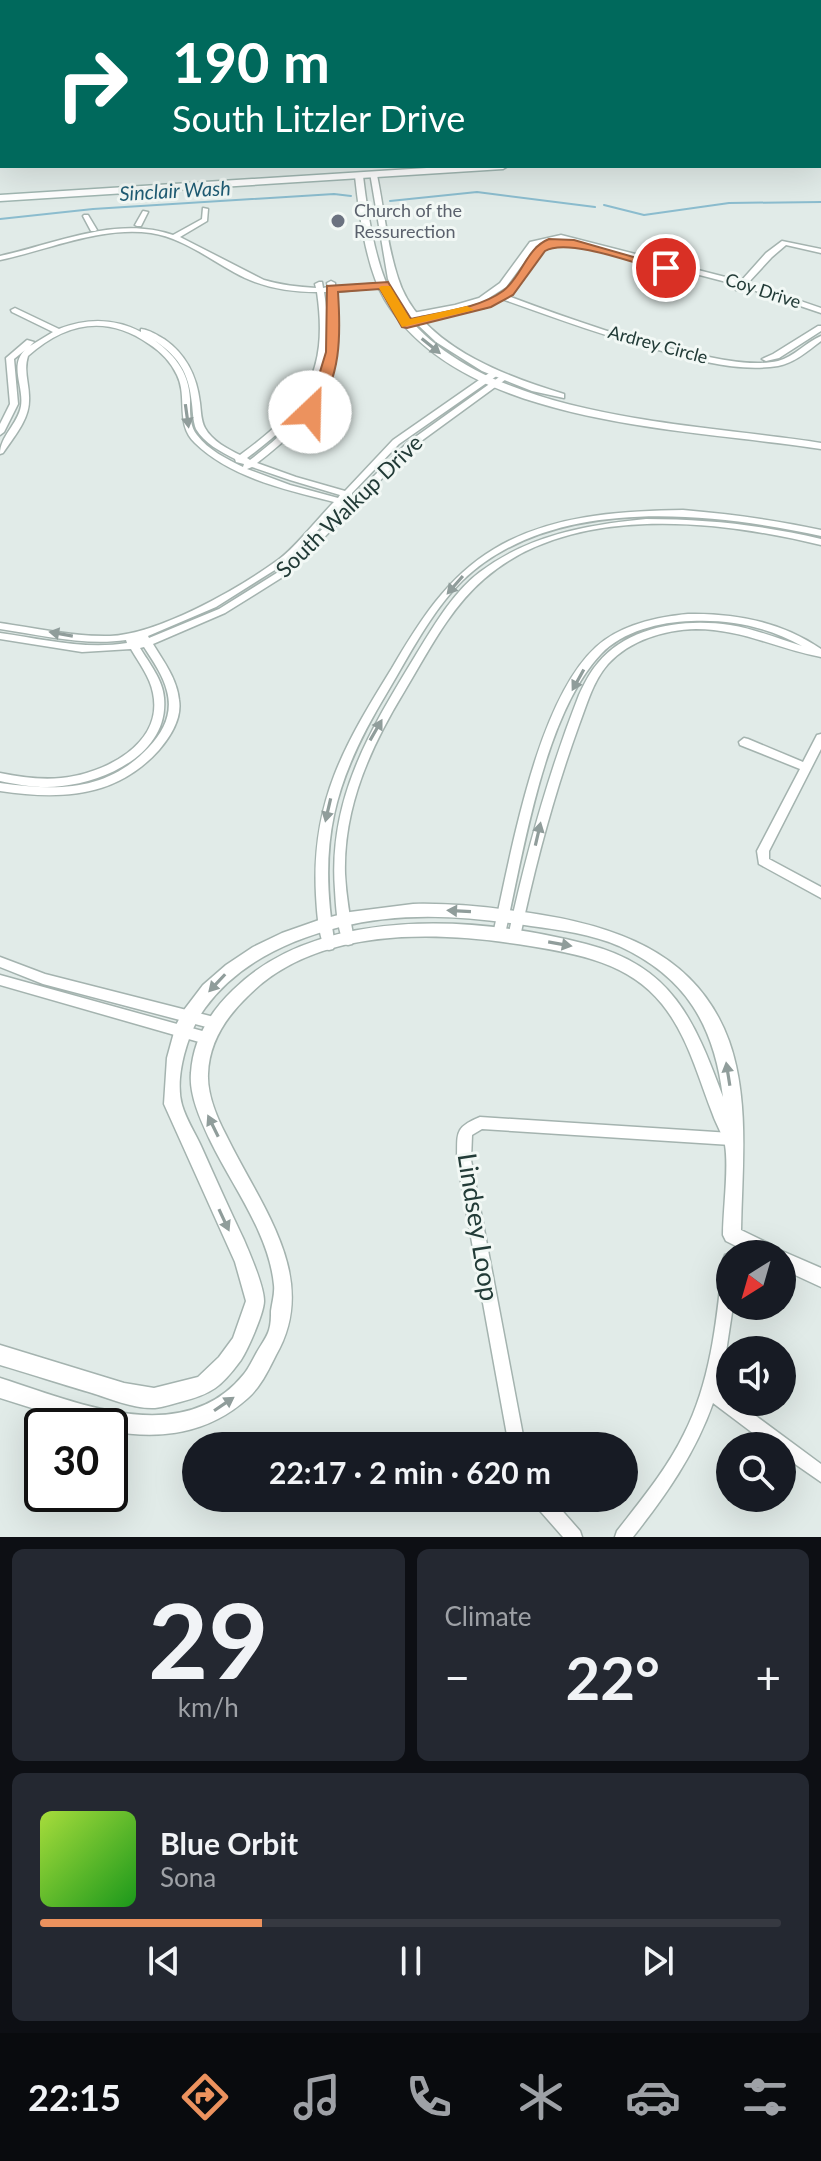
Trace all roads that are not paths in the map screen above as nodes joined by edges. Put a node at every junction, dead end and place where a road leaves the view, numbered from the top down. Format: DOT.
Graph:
graph roads {
  1 [pos="474,168"];
  2 [pos="373,175"];
  3 [pos="359,176"];
  4 [pos="0,198"];
  5 [pos="205,209"];
  6 [pos="145,212"];
  7 [pos="86,216"];
  8 [pos="139,225"];
  9 [pos="93,230"];
  10 [pos="178,235"];
  11 [pos="821,251"];
  12 [pos="0,255"];
  13 [pos="388,282"];
  14 [pos="320,286"];
  15 [pos="331,286"];
  16 [pos="745,287"];
  17 [pos="500,293"];
  18 [pos="15,310"];
  19 [pos="821,311"];
  20 [pos="418,317"];
  21 [pos="821,317"];
  22 [pos="404,320"];
  23 [pos="821,328"];
  24 [pos="56,332"];
  25 [pos="821,338"];
  26 [pos="22,375"];
  27 [pos="12,377"];
  28 [pos="495,378"];
  29 [pos="0,379"];
  30 [pos="0,432"];
  31 [pos="821,436"];
  32 [pos="821,446"];
  33 [pos="0,451"];
  34 [pos="238,461"];
  35 [pos="248,466"];
  36 [pos="343,498"];
  37 [pos="355,501"];
  38 [pos="557,532"];
  39 [pos="821,533"];
  40 [pos="821,542"];
  41 [pos="0,626"];
  42 [pos="0,636"];
  43 [pos="144,639"];
  44 [pos="131,641"];
  45 [pos="821,654"];
  46 [pos="821,738"];
  47 [pos="744,742"];
  48 [pos="806,767"];
  49 [pos="0,777"];
  50 [pos="0,787"];
  51 [pos="821,893"];
  52 [pos="511,917"];
  53 [pos="344,921"];
  54 [pos="325,925"];
  55 [pos="506,936"];
  56 [pos="348,940"];
  57 [pos="329,945"];
  58 [pos="0,962"];
  59 [pos="0,980"];
  60 [pos="186,1024"];
  61 [pos="210,1030"];
  62 [pos="731,1139"];
  63 [pos="731,1240"];
  64 [pos="796,1266"];
  65 [pos="821,1278"];
  66 [pos="725,1320"];
  67 [pos="0,1355"];
  68 [pos="0,1388"];
  69 [pos="708,1390"];
  70 [pos="154,1398"];
  71 [pos="151,1427"];
  72 [pos="514,1432"];
  73 [pos="821,1474"];
  74 [pos="552,1512"];
  75 [pos="574,1537"];
  76 [pos="623,1537"];
  1 -- 2 [label="main road"];
  2 -- 3 [label="main road"];
  2 -- 13 [label="street"];
  3 -- 4 [label="main road"];
  3 -- 13 [label="street"];
  5 -- 10 [label="street"];
  6 -- 8 [label="street"];
  7 -- 9 [label="street"];
  8 -- 9 [label="street"];
  8 -- 10 [label="street"];
  9 -- 12 [label="street"];
  10 -- 12 [label="street"];
  10 -- 14 [label="street"];
  11 -- 16 [label="street"];
  13 -- 15 [label="street"];
  13 -- 20 [label="street"];
  13 -- 22 [label="street"];
  14 -- 15 [label="street"];
  14 -- 34 [label="street"];
  15 -- 35 [label="street"];
  16 -- 17 [label="street, Coy Drive"];
  16 -- 19 [label="street, Coy Drive"];
  16 -- 21 [label="street, Coy Drive"];
  17 -- 20 [label="street"];
  17 -- 23 [label="street, Ardrey Circle"];
  17 -- 25 [label="street, Ardrey Circle"];
  18 -- 24 [label="street"];
  20 -- 22 [label="street"];
  20 -- 28 [label="street"];
  22 -- 28 [label="street, one-way"];
  24 -- 26 [label="street"];
  24 -- 27 [label="street"];
  24 -- 34 [label="street"];
  26 -- 27 [label="street"];
  26 -- 33 [label="street"];
  27 -- 29 [label="street"];
  27 -- 30 [label="street"];
  28 -- 31 [label="street"];
  28 -- 32 [label="street"];
  28 -- 36 [label="street, South Walkup Drive"];
  28 -- 37 [label="street, South Walkup Drive"];
  34 -- 35 [label="street"];
  35 -- 36 [label="street"];
  36 -- 37 [label="street"];
  36 -- 43 [label="street, South Walkup Drive"];
  37 -- 43 [label="street, South Walkup Drive"];
  38 -- 39 [label="street"];
  38 -- 40 [label="street"];
  53 -- 38 [label="street, one-way"];
  38 -- 54 [label="street, one-way"];
  44 -- 41 [label="street, South Walkup Drive, one-way"];
  42 -- 44 [label="street, South Walkup Drive"];
  43 -- 44 [label="street, South Walkup Drive"];
  43 -- 50 [label="street"];
  44 -- 49 [label="street"];
  45 -- 52 [label="street"];
  46 -- 48 [label="street"];
  47 -- 48 [label="street"];
  48 -- 51 [label="street"];
  52 -- 53 [label="street, one-way"];
  52 -- 55 [label="street"];
  62 -- 52 [label="street, one-way"];
  53 -- 54 [label="street"];
  53 -- 56 [label="street"];
  54 -- 57 [label="street"];
  54 -- 60 [label="street, one-way"];
  55 -- 56 [label="street"];
  55 -- 62 [label="street, one-way"];
  56 -- 57 [label="street"];
  57 -- 61 [label="street"];
  58 -- 60 [label="street"];
  59 -- 60 [label="street"];
  60 -- 61 [label="street"];
  60 -- 70 [label="street, one-way"];
  71 -- 61 [label="street, one-way"];
  62 -- 63 [label="street"];
  62 -- 72 [label="street, Lindsey Loop"];
  64 -- 65 [label="street"];
  66 -- 69 [label="street"];
  67 -- 70 [label="street"];
  68 -- 71 [label="street"];
  69 -- 73 [label="street"];
  69 -- 76 [label="street"];
  70 -- 71 [label="street"];
  74 -- 75 [label="street"];
}
